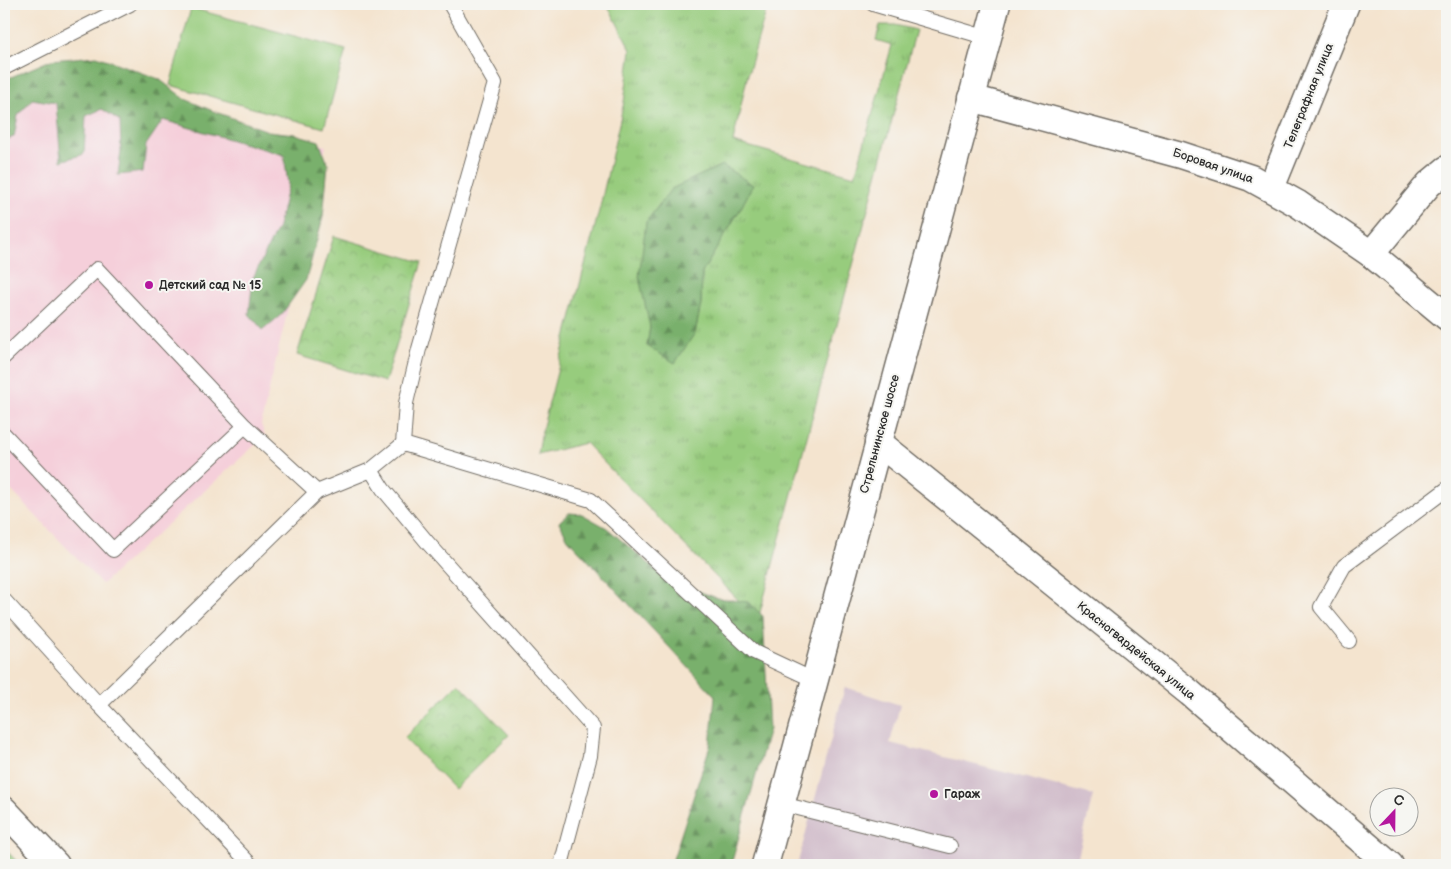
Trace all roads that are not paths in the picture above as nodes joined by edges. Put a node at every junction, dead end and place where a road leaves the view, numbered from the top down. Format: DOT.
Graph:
graph roads {
  1 [pos="130,4"];
  2 [pos="450,4"];
  3 [pos="873,4"];
  4 [pos="997,4"];
  5 [pos="1346,4"];
  6 [pos="988,38"];
  7 [pos="4,68"];
  8 [pos="971,98"];
  9 [pos="1447,169"];
  10 [pos="1271,188"];
  11 [pos="1371,254"];
  12 [pos="1447,317"];
  13 [pos="4,357"];
  14 [pos="245,426"];
  15 [pos="4,434"];
  16 [pos="878,442"];
  17 [pos="404,444"];
  18 [pos="371,470"];
  19 [pos="1447,489"];
  20 [pos="316,492"];
  21 [pos="4,600"];
  22 [pos="1349,641"];
  23 [pos="816,681"];
  24 [pos="100,705"];
  25 [pos="782,804"];
  26 [pos="4,810"];
  27 [pos="950,846"];
  28 [pos="56,865"];
  29 [pos="251,865"];
  30 [pos="561,865"];
  31 [pos="765,865"];
  32 [pos="1390,865"];
  1 -- 7 [label="lane"];
  2 -- 17 [label="lane"];
  3 -- 6 [label="lane"];
  4 -- 6 [label="street, Стрельнинское шоссе"];
  5 -- 10 [label="street, Телеграфная улица"];
  6 -- 8 [label="street, Стрельнинское шоссе"];
  8 -- 10 [label="street, Боровая улица"];
  8 -- 16 [label="street, Стрельнинское шоссе"];
  9 -- 11 [label="street"];
  10 -- 11 [label="street, Боровая улица"];
  11 -- 12 [label="street, Боровая улица"];
  13 -- 14 [label="lane"];
  14 -- 15 [label="lane"];
  14 -- 20 [label="lane"];
  16 -- 23 [label="street, Стрельнинское шоссе"];
  16 -- 32 [label="street, Красногвардейская улица"];
  17 -- 18 [label="lane"];
  17 -- 23 [label="lane"];
  18 -- 20 [label="lane"];
  18 -- 30 [label="lane"];
  19 -- 22 [label="lane"];
  20 -- 24 [label="lane"];
  21 -- 24 [label="lane"];
  23 -- 25 [label="street, Стрельнинское шоссе"];
  24 -- 29 [label="lane"];
  25 -- 27 [label="lane"];
  25 -- 31 [label="street, Стрельнинское шоссе"];
  26 -- 28 [label="street"];
}
